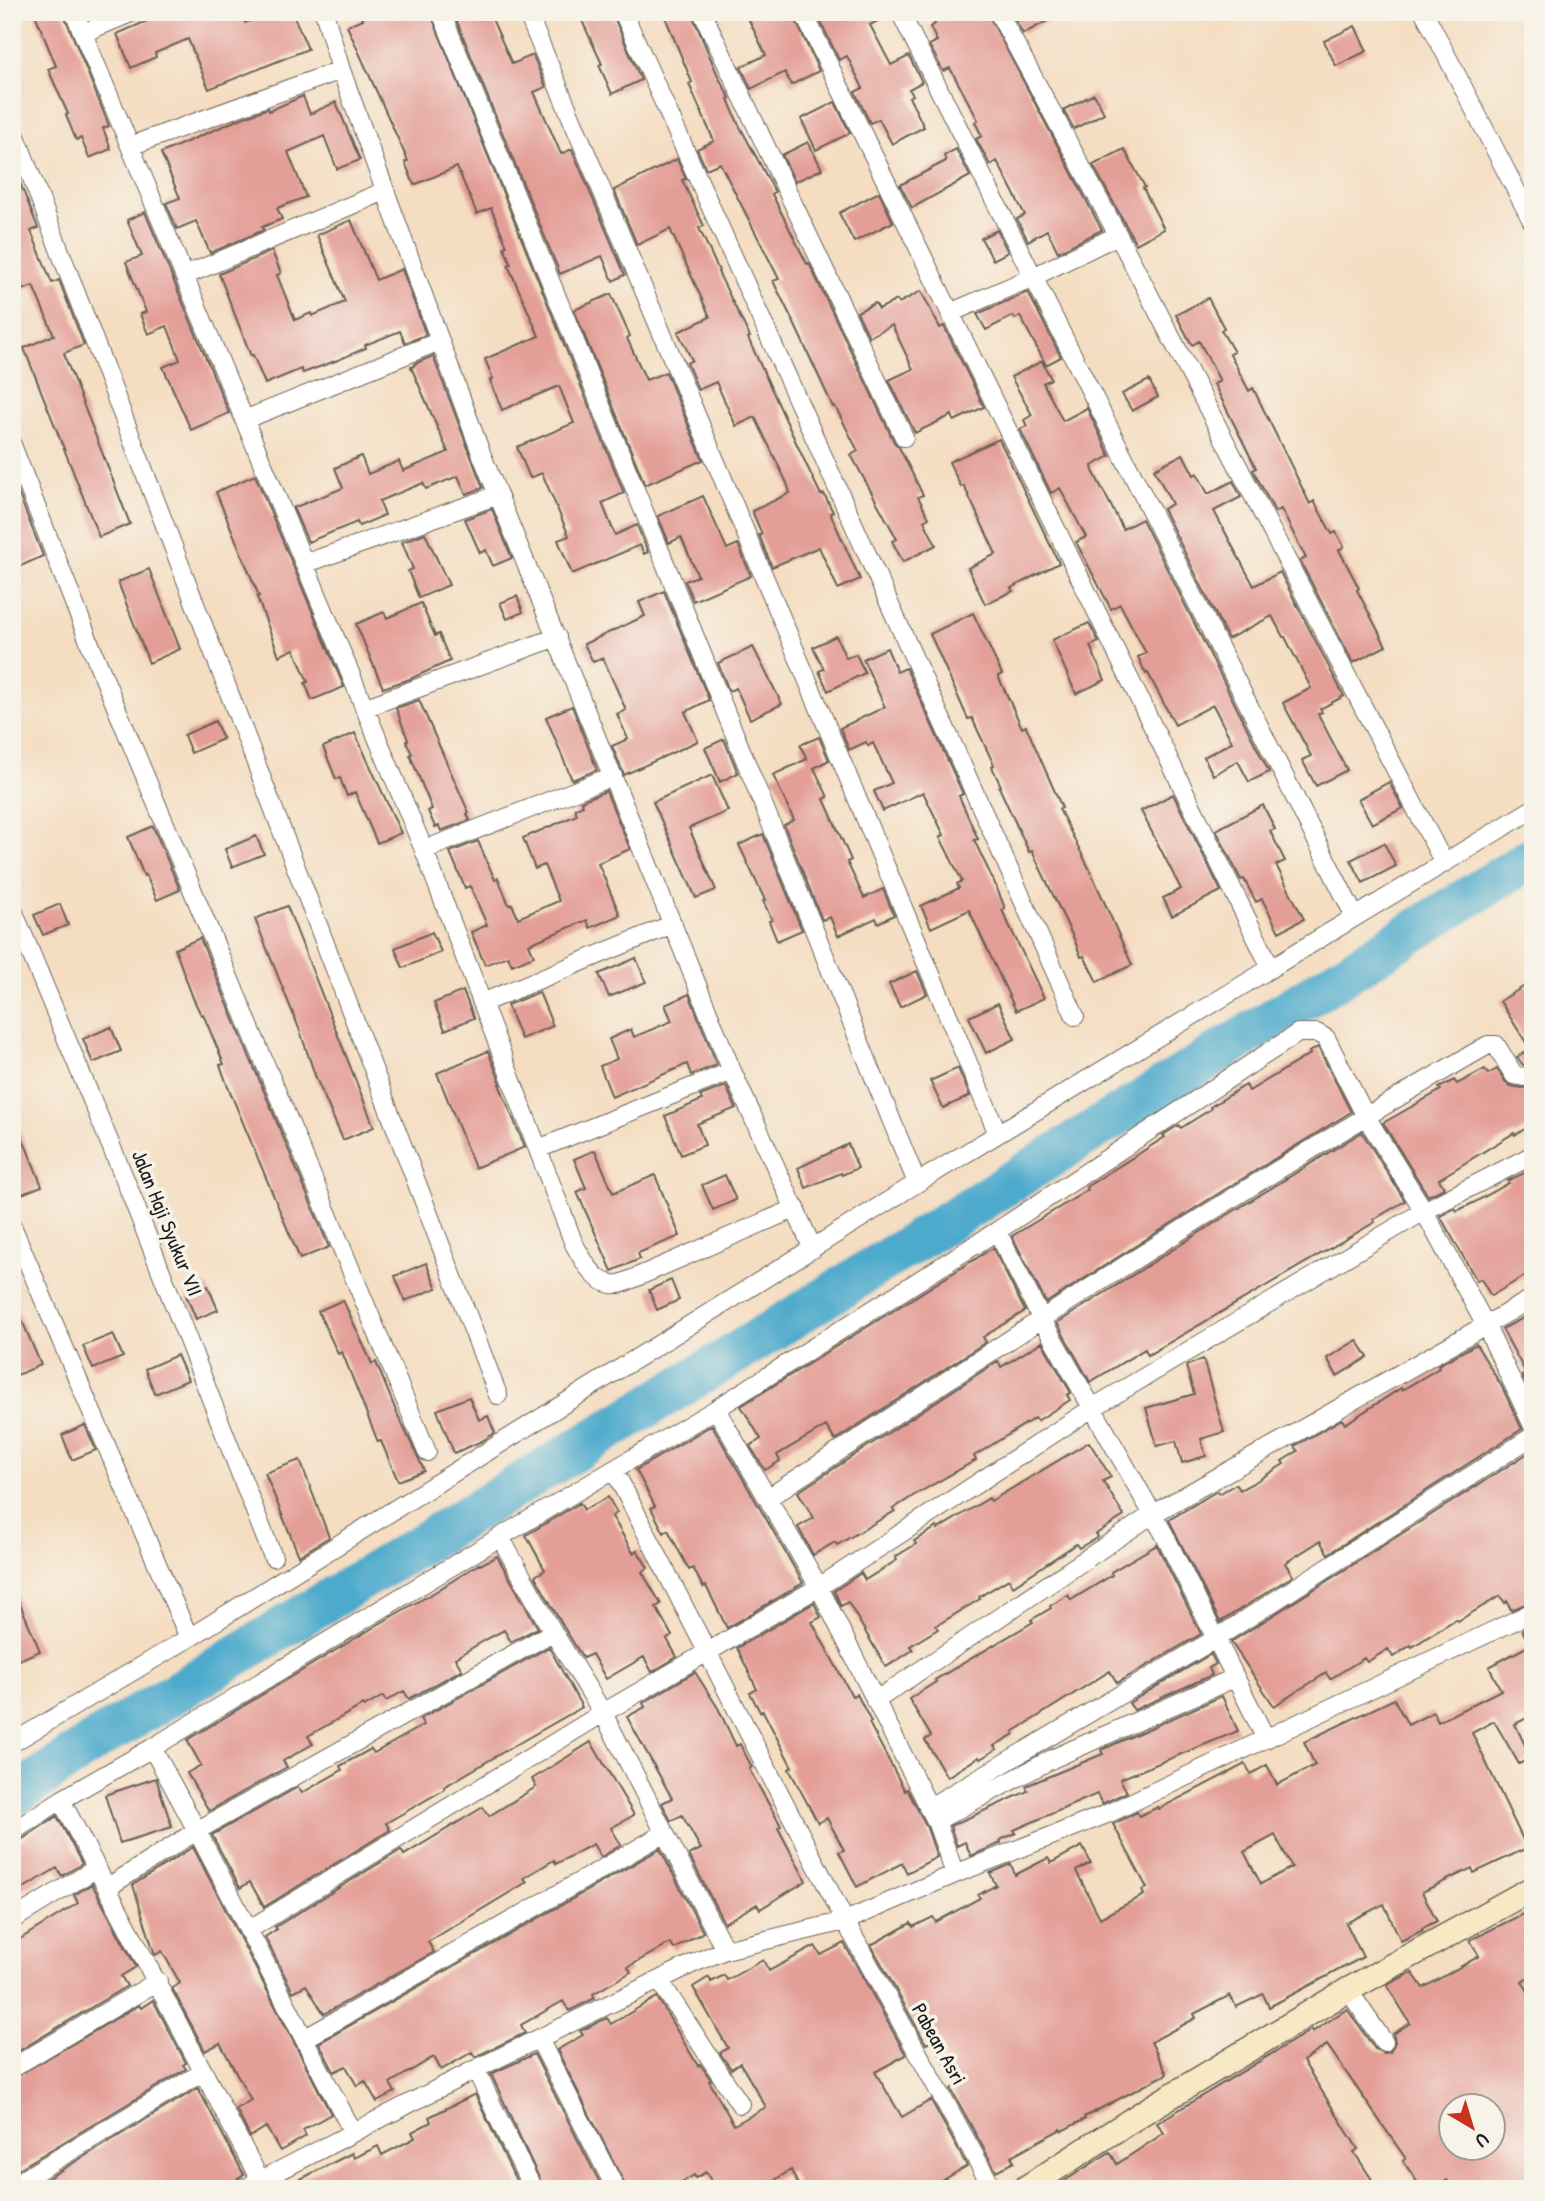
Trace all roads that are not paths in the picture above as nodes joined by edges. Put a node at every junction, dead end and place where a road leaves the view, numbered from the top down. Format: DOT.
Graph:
graph roads {
  1 [pos="74,12"];
  2 [pos="133,12"];
  3 [pos="324,12"];
  4 [pos="440,12"];
  5 [pos="527,12"];
  6 [pos="623,12"];
  7 [pos="702,12"];
  8 [pos="803,12"];
  9 [pos="900,12"];
  10 [pos="998,12"];
  11 [pos="1424,12"];
  12 [pos="83,33"];
  13 [pos="341,70"];
  14 [pos="12,126"];
  15 [pos="130,146"];
  16 [pos="385,191"];
  17 [pos="1533,223"];
  18 [pos="1118,235"];
  19 [pos="184,276"];
  20 [pos="1032,277"];
  21 [pos="950,313"];
  22 [pos="440,341"];
  23 [pos="244,420"];
  24 [pos="904,437"];
  25 [pos="12,445"];
  26 [pos="498,495"];
  27 [pos="304,564"];
  28 [pos="557,637"];
  29 [pos="365,708"];
  30 [pos="613,776"];
  31 [pos="1533,809"];
  32 [pos="424,850"];
  33 [pos="1444,863"];
  34 [pos="12,908"];
  35 [pos="1355,917"];
  36 [pos="673,924"];
  37 [pos="1271,968"];
  38 [pos="482,1003"];
  39 [pos="1075,1016"];
  40 [pos="732,1071"];
  41 [pos="1533,1074"];
  42 [pos="1365,1115"];
  43 [pos="998,1134"];
  44 [pos="538,1149"];
  45 [pos="1533,1155"];
  46 [pos="917,1183"];
  47 [pos="796,1208"];
  48 [pos="1424,1212"];
  49 [pos="12,1226"];
  50 [pos="997,1231"];
  51 [pos="813,1249"];
  52 [pos="1533,1298"];
  53 [pos="1041,1318"];
  54 [pos="1485,1324"];
  55 [pos="498,1395"];
  56 [pos="1094,1407"];
  57 [pos="716,1409"];
  58 [pos="1533,1426"];
  59 [pos="1533,1436"];
  60 [pos="428,1452"];
  61 [pos="614,1470"];
  62 [pos="768,1498"];
  63 [pos="1153,1514"];
  64 [pos="500,1537"];
  65 [pos="273,1557"];
  66 [pos="819,1587"];
  67 [pos="1533,1612"];
  68 [pos="553,1632"];
  69 [pos="189,1638"];
  70 [pos="1215,1639"];
  71 [pos="707,1651"];
  72 [pos="1234,1678"];
  73 [pos="875,1701"];
  74 [pos="603,1713"];
  75 [pos="1266,1739"];
  76 [pos="12,1743"];
  77 [pos="152,1748"];
  78 [pos="61,1800"];
  79 [pos="932,1814"];
  80 [pos="198,1830"];
  81 [pos="12,1832"];
  82 [pos="665,1833"];
  83 [pos="97,1868"];
  84 [pos="955,1874"];
  85 [pos="108,1887"];
  86 [pos="1533,1888"];
  87 [pos="12,1920"];
  88 [pos="845,1920"];
  89 [pos="248,1930"];
  90 [pos="725,1950"];
  91 [pos="659,1980"];
  92 [pos="158,1981"];
  93 [pos="1348,1990"];
  94 [pos="304,2039"];
  95 [pos="539,2039"];
  96 [pos="1384,2042"];
  97 [pos="12,2068"];
  98 [pos="476,2069"];
  99 [pos="203,2072"];
  100 [pos="740,2105"];
  101 [pos="353,2132"];
  102 [pos="252,2184"];
  103 [pos="12,2186"];
  104 [pos="533,2189"];
  105 [pos="616,2189"];
  106 [pos="993,2189"];
  107 [pos="1024,2189"];
  1 -- 12 [label="street"];
  2 -- 12 [label="street"];
  3 -- 13 [label="street"];
  4 -- 46 [label="street"];
  5 -- 43 [label="street"];
  6 -- 39 [label="street"];
  7 -- 24 [label="street"];
  8 -- 21 [label="street"];
  9 -- 20 [label="street"];
  10 -- 18 [label="street"];
  11 -- 17 [label="street"];
  12 -- 15 [label="street"];
  13 -- 15 [label="street"];
  13 -- 16 [label="street"];
  14 -- 55 [label="street"];
  15 -- 19 [label="street"];
  16 -- 19 [label="street"];
  16 -- 22 [label="street"];
  18 -- 20 [label="street"];
  18 -- 33 [label="street"];
  19 -- 23 [label="street"];
  20 -- 21 [label="street"];
  20 -- 35 [label="street"];
  21 -- 37 [label="street"];
  22 -- 23 [label="street"];
  22 -- 26 [label="street"];
  23 -- 27 [label="street"];
  25 -- 60 [label="street"];
  26 -- 27 [label="street"];
  26 -- 28 [label="street"];
  27 -- 29 [label="street"];
  28 -- 29 [label="street"];
  28 -- 30 [label="street"];
  29 -- 32 [label="street"];
  30 -- 32 [label="street"];
  30 -- 36 [label="street"];
  31 -- 33 [label="street"];
  32 -- 38 [label="street"];
  33 -- 35 [label="street"];
  34 -- 65 [label="street, Jalan Haji Syukur VII"];
  35 -- 37 [label="street"];
  36 -- 38 [label="street"];
  36 -- 40 [label="street"];
  37 -- 43 [label="street"];
  38 -- 44 [label="street"];
  40 -- 44 [label="street"];
  40 -- 47 [label="street"];
  41 -- 42 [label="street"];
  42 -- 48 [label="street"];
  42 -- 50 [label="street"];
  42 -- 53 [label="street"];
  43 -- 46 [label="street"];
  44 -- 47 [label="street"];
  45 -- 48 [label="street"];
  46 -- 51 [label="street"];
  47 -- 51 [label="street"];
  48 -- 54 [label="street"];
  48 -- 56 [label="street"];
  49 -- 69 [label="street"];
  50 -- 53 [label="street"];
  50 -- 57 [label="street"];
  51 -- 69 [label="street"];
  52 -- 54 [label="street"];
  53 -- 56 [label="street"];
  53 -- 62 [label="street"];
  54 -- 58 [label="street"];
  54 -- 63 [label="street"];
  56 -- 63 [label="street"];
  56 -- 66 [label="street"];
  57 -- 61 [label="street"];
  57 -- 62 [label="street"];
  59 -- 70 [label="street"];
  61 -- 64 [label="street"];
  61 -- 71 [label="street, Pabean Asri"];
  62 -- 66 [label="street"];
  63 -- 70 [label="street"];
  63 -- 73 [label="street"];
  64 -- 68 [label="street"];
  64 -- 77 [label="street"];
  66 -- 71 [label="street"];
  66 -- 73 [label="street"];
  67 -- 75 [label="street"];
  68 -- 74 [label="street"];
  68 -- 80 [label="street"];
  69 -- 76 [label="street"];
  70 -- 72 [label="street"];
  70 -- 79 [label="street"];
  71 -- 74 [label="street"];
  71 -- 88 [label="street, Pabean Asri"];
  72 -- 75 [label="street"];
  72 -- 79 [label="street"];
  73 -- 79 [label="street"];
  74 -- 82 [label="street"];
  74 -- 89 [label="street"];
  75 -- 84 [label="street"];
  77 -- 78 [label="street"];
  77 -- 80 [label="street"];
  78 -- 81 [label="street"];
  78 -- 83 [label="street"];
  79 -- 84 [label="street"];
  80 -- 85 [label="street"];
  80 -- 89 [label="street"];
  82 -- 90 [label="street"];
  82 -- 94 [label="street"];
  83 -- 85 [label="street"];
  83 -- 87 [label="street"];
  84 -- 88 [label="street"];
  85 -- 92 [label="street"];
  86 -- 93 [label="street"];
  88 -- 90 [label="street"];
  88 -- 106 [label="street, Pabean Asri"];
  89 -- 94 [label="street"];
  90 -- 91 [label="street"];
  91 -- 95 [label="street"];
  91 -- 100 [label="street"];
  92 -- 97 [label="street"];
  92 -- 99 [label="street"];
  93 -- 96 [label="street"];
  93 -- 107 [label="street"];
  94 -- 101 [label="street"];
  95 -- 98 [label="street"];
  95 -- 105 [label="street"];
  98 -- 101 [label="street"];
  98 -- 104 [label="street"];
  99 -- 102 [label="street"];
  99 -- 103 [label="street"];
  101 -- 102 [label="street"];
}
